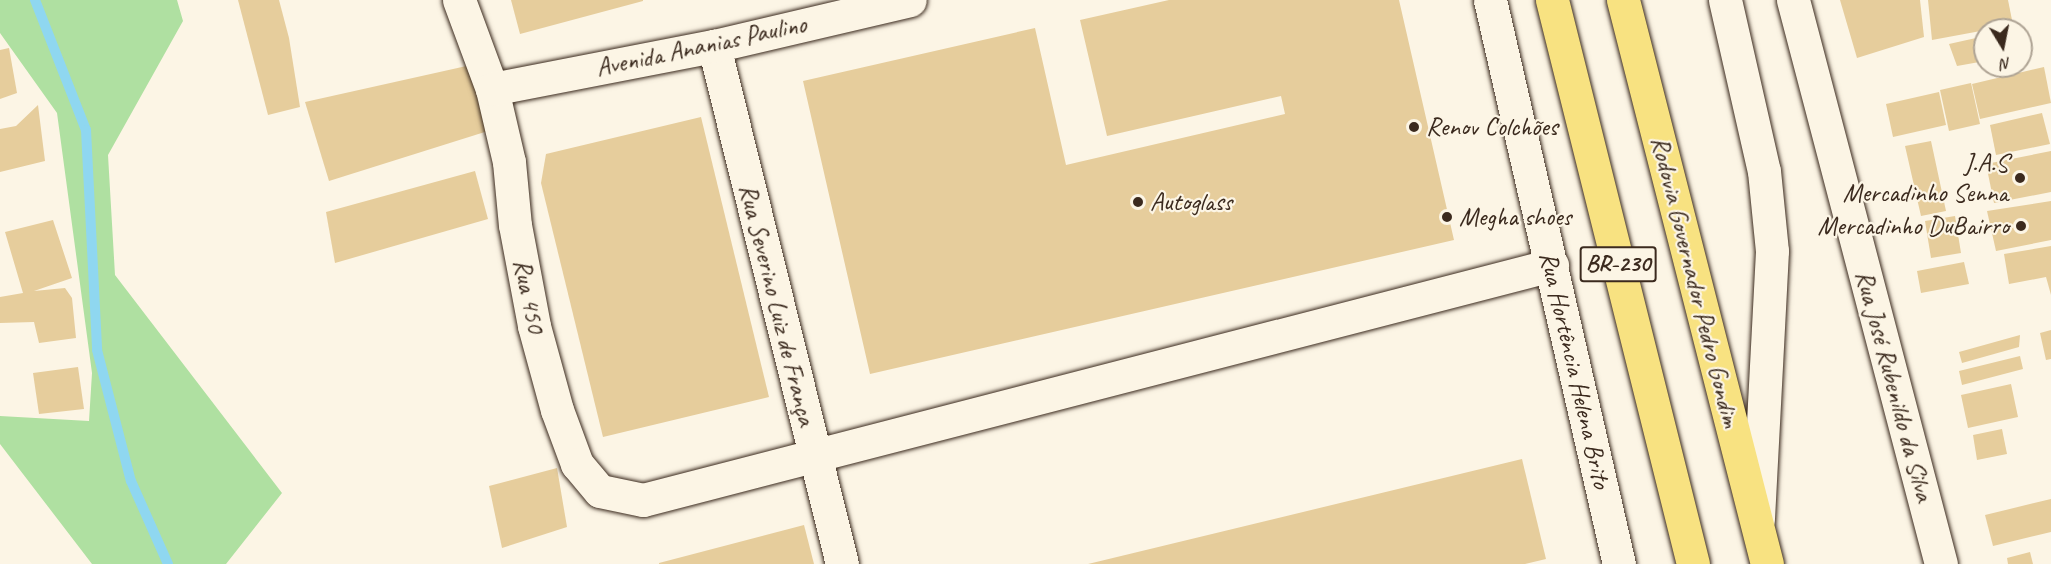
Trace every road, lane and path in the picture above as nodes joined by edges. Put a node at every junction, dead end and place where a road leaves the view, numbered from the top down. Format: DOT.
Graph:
graph roads {
  1 [pos="459,0"];
  2 [pos="910,0"];
  3 [pos="1490,0"];
  4 [pos="1552,0"];
  5 [pos="1623,0"];
  6 [pos="1725,0"];
  7 [pos="1793,0"];
  8 [pos="714,46"];
  9 [pos="492,89"];
  10 [pos="1552,265"];
  11 [pos="814,456"];
  12 [pos="1755,519"];
  13 [pos="842,564"];
  14 [pos="1619,564"];
  15 [pos="1693,564"];
  16 [pos="1767,564"];
  17 [pos="1941,564"];
  1 -- 9 [label="street, Rua 450"];
  2 -- 8 [label="street, Avenida Ananias Paulino"];
  3 -- 10 [label="street, Rua Hortência Helena Brito"];
  4 -- 15 [label="highway, BR-230"];
  5 -- 12 [label="highway, Rodovia Governador Pedro Gondim / BR-230"];
  6 -- 12 [label="street"];
  7 -- 17 [label="street, Rua José Rubenildo da Silva"];
  8 -- 9 [label="street, Avenida Ananias Paulino"];
  8 -- 11 [label="street, Rua Severino Luiz de França"];
  9 -- 11 [label="street, Rua 450"];
  10 -- 11 [label="street"];
  10 -- 14 [label="street, Rua Hortência Helena Brito"];
  11 -- 13 [label="street, Rua Severino Luiz de França"];
  12 -- 16 [label="highway, Rodovia Governador Pedro Gondim / BR-230"];
}
